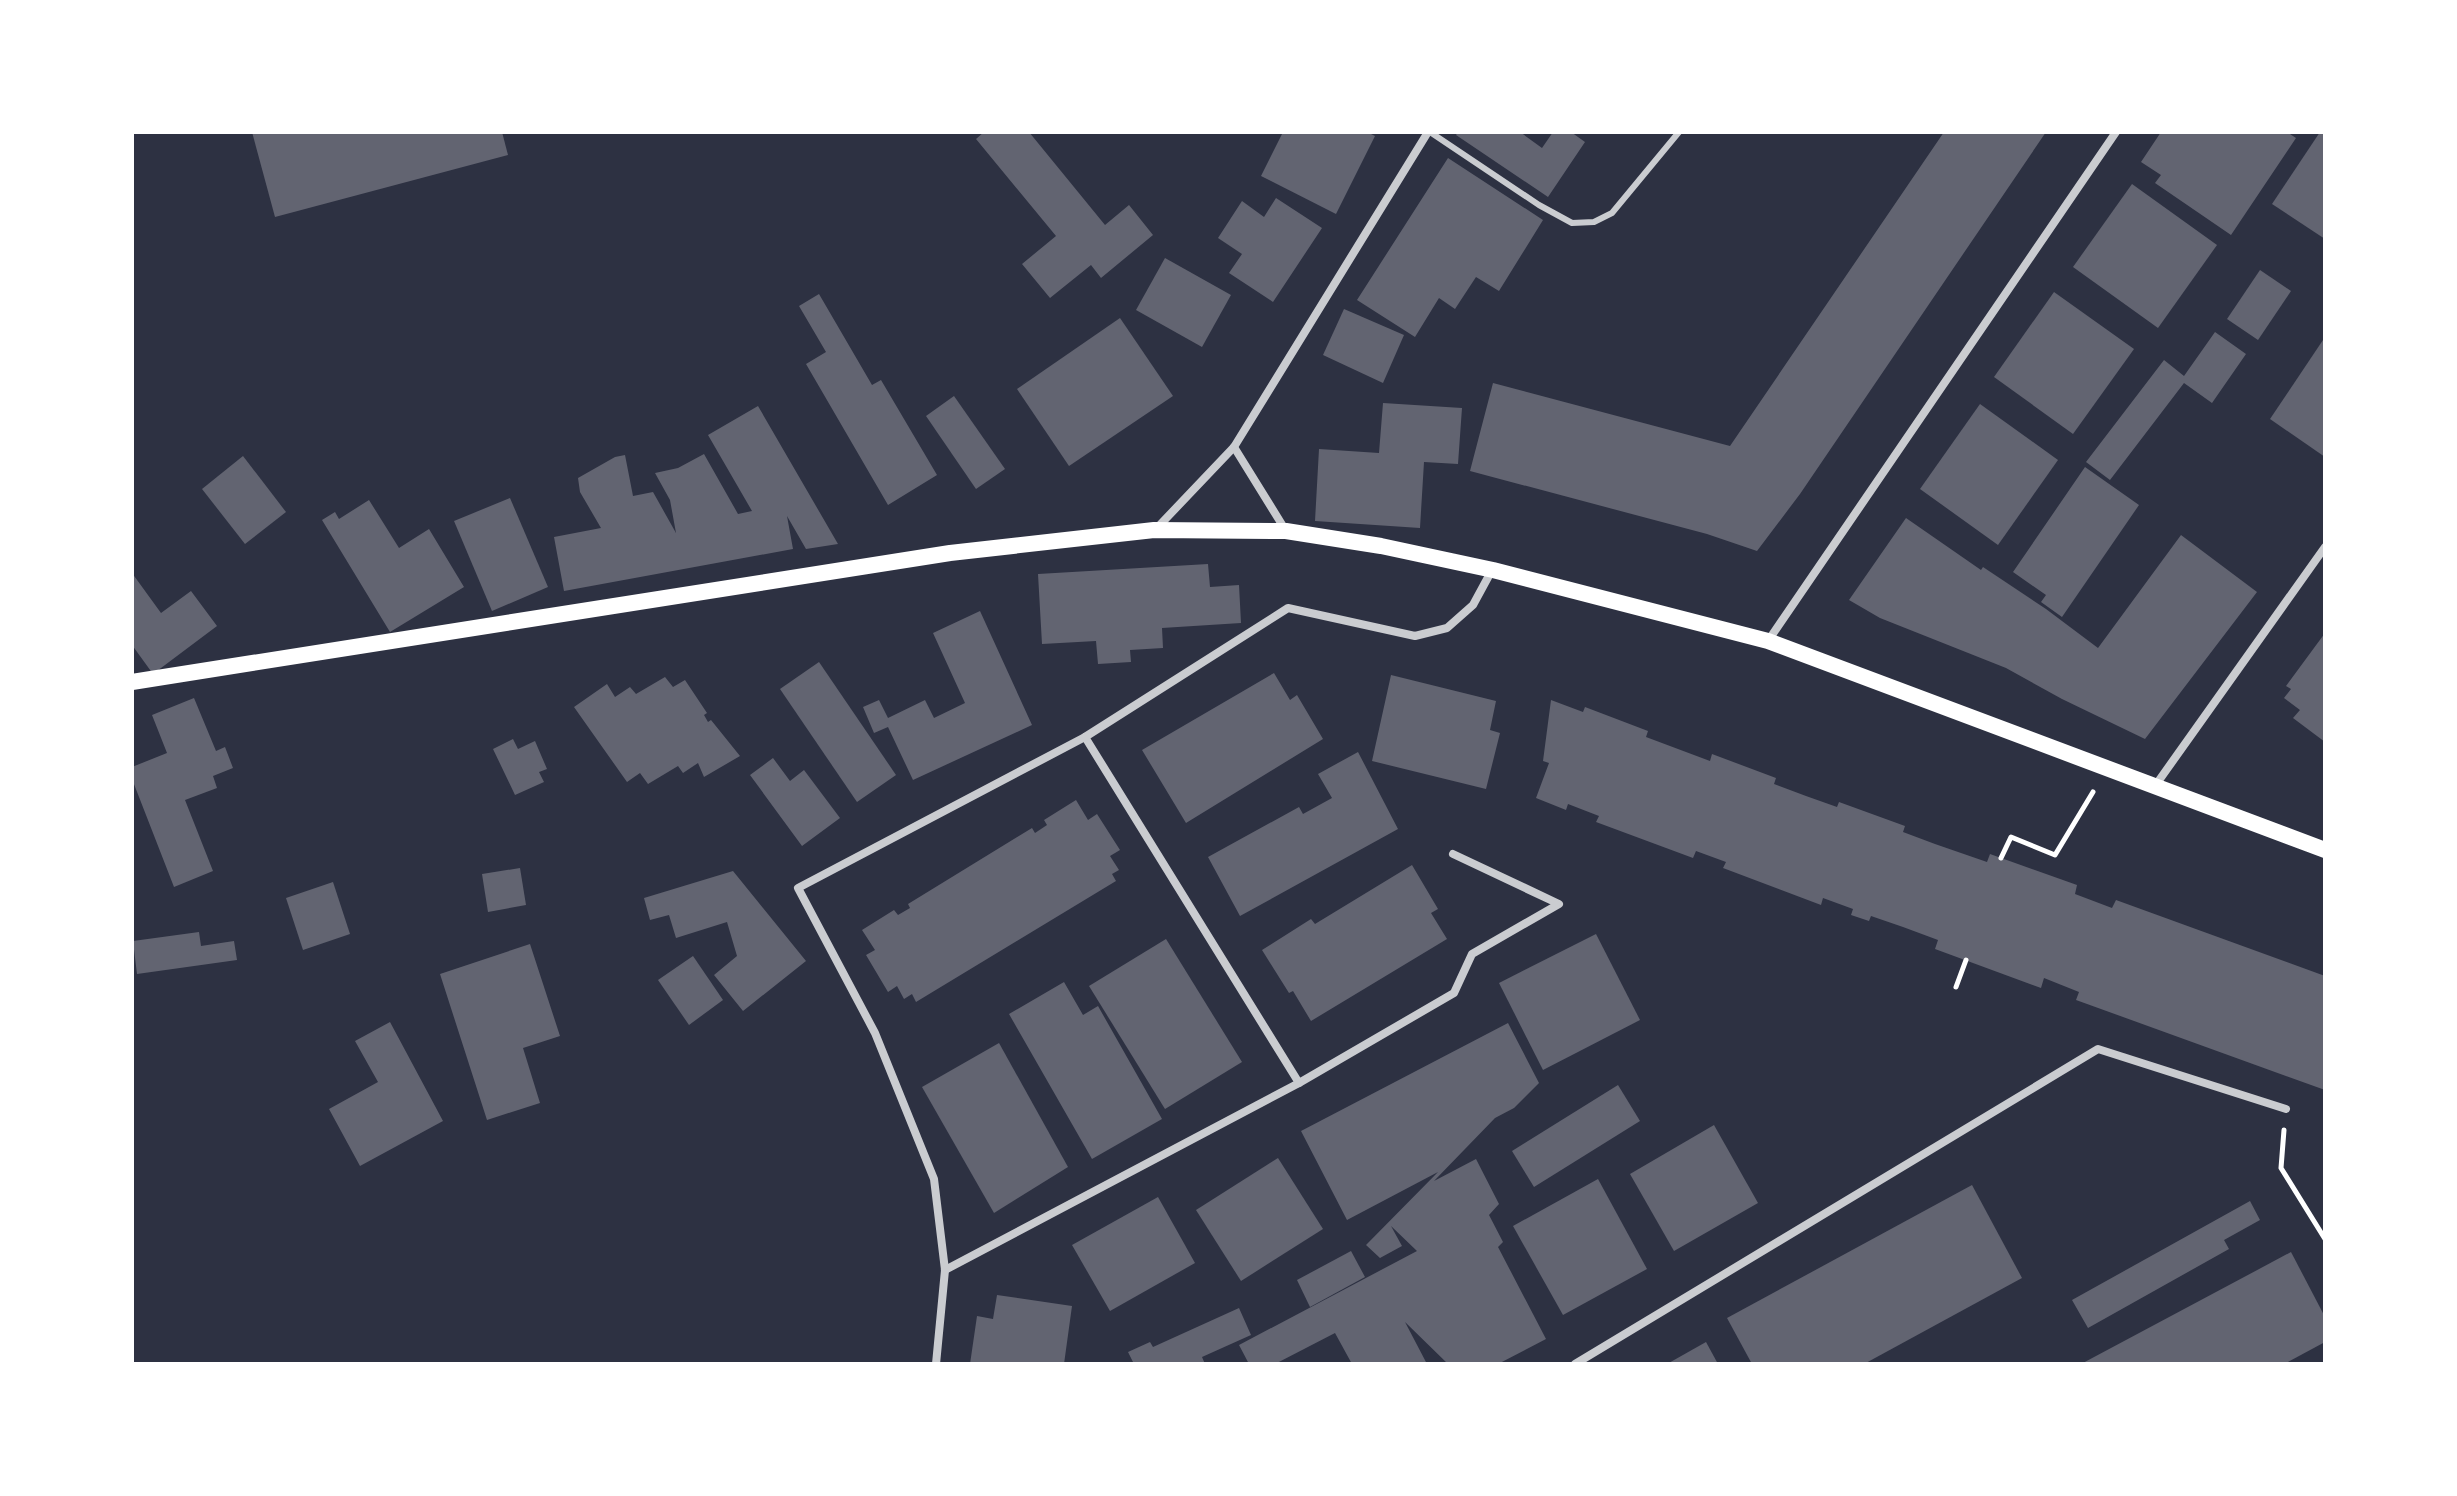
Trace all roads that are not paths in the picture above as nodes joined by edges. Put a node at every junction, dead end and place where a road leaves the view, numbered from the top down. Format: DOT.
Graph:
graph roads {
  1 [pos="1429,132"];
  2 [pos="1679,132"];
  3 [pos="2116,132"];
  4 [pos="1234,447"];
  5 [pos="1154,530"];
  6 [pos="1286,531"];
  7 [pos="2325,547"];
  8 [pos="1493,570"];
  9 [pos="1768,641"];
  10 [pos="132,682"];
  11 [pos="1085,737"];
  12 [pos="2154,787"];
  13 [pos="2325,850"];
  14 [pos="1453,854"];
  15 [pos="1299,1083"];
  16 [pos="2286,1109"];
  17 [pos="945,1270"];
  18 [pos="936,1364"];
  19 [pos="1575,1364"];
  1 -- 2 [label="lane"];
  1 -- 4 [label="street"];
  3 -- 9 [label="street"];
  4 -- 5 [label="street"];
  4 -- 6 [label="street"];
  5 -- 6 [label="main road"];
  5 -- 10 [label="main road"];
  6 -- 8 [label="main road"];
  7 -- 12 [label="street"];
  8 -- 9 [label="main road"];
  8 -- 11 [label="street"];
  9 -- 12 [label="main road"];
  11 -- 15 [label="street"];
  11 -- 17 [label="street"];
  12 -- 13 [label="main road"];
  14 -- 15 [label="street"];
  15 -- 17 [label="street"];
  16 -- 19 [label="street"];
  17 -- 18 [label="street"];
}
